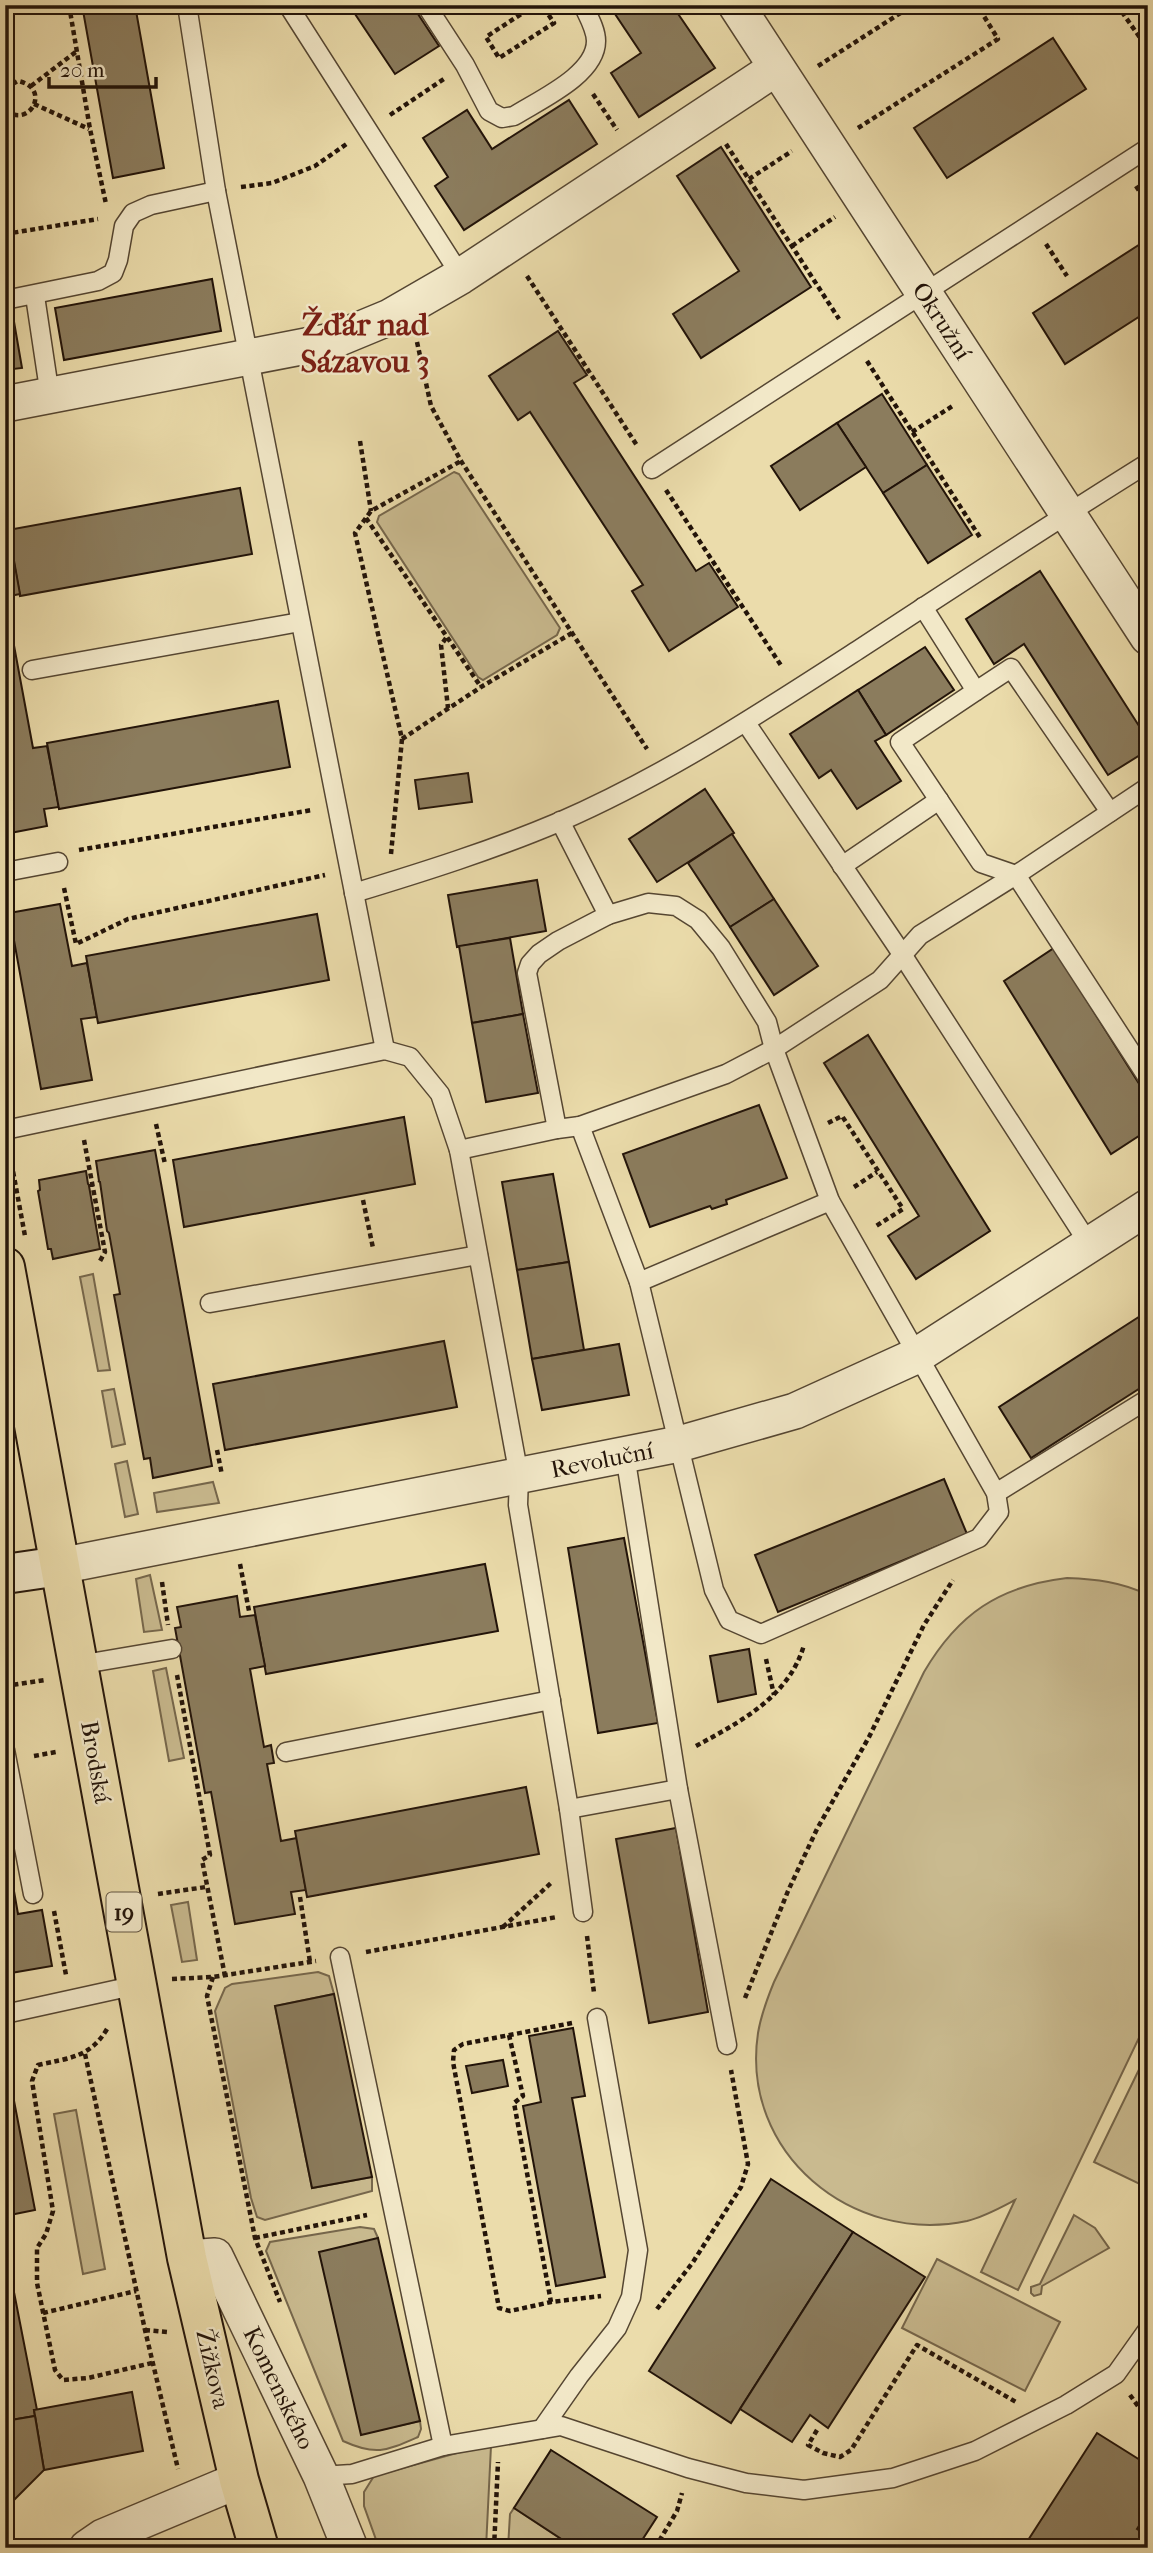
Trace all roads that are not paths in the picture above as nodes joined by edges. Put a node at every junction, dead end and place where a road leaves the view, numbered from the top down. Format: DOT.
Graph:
graph roads {
  1 [pos="187,5"];
  2 [pos="288,5"];
  3 [pos="426,5"];
  4 [pos="583,5"];
  5 [pos="736,5"];
  6 [pos="776,68"];
  7 [pos="1148,148"];
  8 [pos="216,191"];
  9 [pos="461,276"];
  10 [pos="924,293"];
  11 [pos="35,296"];
  12 [pos="5,300"];
  13 [pos="248,357"];
  14 [pos="50,396"];
  15 [pos="5,404"];
  16 [pos="1148,464"];
  17 [pos="652,469"];
  18 [pos="1067,513"];
  19 [pos="923,607"];
  20 [pos="300,622"];
  21 [pos="1148,638"];
  22 [pos="32,670"];
  23 [pos="976,691"];
  24 [pos="746,723"];
  25 [pos="1148,787"];
  26 [pos="939,800"];
  27 [pos="1110,812"];
  28 [pos="560,821"];
  29 [pos="58,862"];
  30 [pos="842,866"];
  31 [pos="5,872"];
  32 [pos="1016,875"];
  33 [pos="354,893"];
  34 [pos="608,915"];
  35 [pos="903,956"];
  36 [pos="774,1049"];
  37 [pos="385,1050"];
  38 [pos="1148,1078"];
  39 [pos="580,1126"];
  40 [pos="6,1129"];
  41 [pos="557,1129"];
  42 [pos="459,1150"];
  43 [pos="830,1201"];
  44 [pos="1148,1207"];
  45 [pos="1089,1244"];
  46 [pos="478,1255"];
  47 [pos="16,1258"];
  48 [pos="639,1282"];
  49 [pos="210,1303"];
  50 [pos="916,1356"];
  51 [pos="1148,1399"];
  52 [pos="679,1444"];
  53 [pos="625,1455"];
  54 [pos="519,1476"];
  55 [pos="996,1493"];
  56 [pos="60,1566"];
  57 [pos="5,1574"];
  58 [pos="172,1649"];
  59 [pos="62,1672"];
  60 [pos="551,1700"];
  61 [pos="5,1750"];
  62 [pos="286,1752"];
  63 [pos="678,1789"];
  64 [pos="569,1809"];
  65 [pos="33,1894"];
  66 [pos="584,1919"];
  67 [pos="340,1957"];
  68 [pos="150,1982"];
  69 [pos="5,2014"];
  70 [pos="597,2018"];
  71 [pos="727,2045"];
  72 [pos="187,2258"];
  73 [pos="1148,2329"];
  74 [pos="542,2429"];
  75 [pos="443,2446"];
  76 [pos="321,2476"];
  77 [pos="239,2480"];
  78 [pos="87,2548"];
  79 [pos="259,2548"];
  80 [pos="350,2548"];
  1 -- 8 [label="lane"];
  2 -- 9 [label="lane"];
  3 -- 4 [label="lane"];
  5 -- 6 [label="street, Okružní"];
  6 -- 9 [label="street"];
  6 -- 10 [label="street, Okružní"];
  7 -- 10 [label="lane"];
  8 -- 11 [label="lane"];
  8 -- 13 [label="lane"];
  9 -- 13 [label="street"];
  10 -- 17 [label="lane"];
  10 -- 18 [label="street, Okružní"];
  11 -- 12 [label="lane"];
  11 -- 14 [label="lane"];
  13 -- 14 [label="street"];
  13 -- 20 [label="lane"];
  14 -- 15 [label="street"];
  16 -- 18 [label="lane"];
  18 -- 19 [label="lane"];
  18 -- 21 [label="street, Okružní"];
  19 -- 23 [label="lane"];
  19 -- 24 [label="lane"];
  20 -- 22 [label="lane"];
  20 -- 33 [label="lane"];
  23 -- 26 [label="lane"];
  23 -- 27 [label="lane"];
  24 -- 28 [label="lane"];
  24 -- 30 [label="lane"];
  25 -- 27 [label="lane"];
  26 -- 30 [label="lane"];
  26 -- 32 [label="lane"];
  27 -- 32 [label="lane"];
  28 -- 33 [label="lane"];
  28 -- 34 [label="lane"];
  29 -- 31 [label="lane"];
  30 -- 35 [label="lane"];
  32 -- 35 [label="lane"];
  32 -- 38 [label="lane"];
  33 -- 37 [label="lane"];
  34 -- 36 [label="lane"];
  34 -- 41 [label="lane"];
  35 -- 36 [label="lane"];
  35 -- 45 [label="lane"];
  36 -- 39 [label="lane"];
  36 -- 43 [label="lane"];
  37 -- 40 [label="lane"];
  37 -- 42 [label="lane"];
  39 -- 41 [label="lane"];
  39 -- 48 [label="lane"];
  41 -- 42 [label="lane"];
  42 -- 46 [label="lane"];
  43 -- 48 [label="lane"];
  43 -- 50 [label="lane"];
  44 -- 45 [label="street, Revoluční"];
  45 -- 50 [label="street, Revoluční"];
  46 -- 49 [label="lane"];
  46 -- 54 [label="lane"];
  47 -- 56 [label="main road, Brodská / 19"];
  48 -- 52 [label="lane"];
  50 -- 52 [label="street, Revoluční"];
  50 -- 55 [label="lane"];
  51 -- 55 [label="lane"];
  52 -- 53 [label="street, Revoluční"];
  52 -- 55 [label="lane"];
  53 -- 54 [label="street, Revoluční"];
  53 -- 63 [label="lane"];
  54 -- 56 [label="street, Revoluční"];
  54 -- 60 [label="lane"];
  56 -- 57 [label="street, Revoluční"];
  56 -- 59 [label="main road, Brodská / 19"];
  58 -- 59 [label="lane"];
  59 -- 68 [label="main road, Brodská / 19"];
  60 -- 62 [label="lane"];
  60 -- 64 [label="lane"];
  61 -- 65 [label="lane"];
  63 -- 64 [label="lane"];
  63 -- 71 [label="lane"];
  64 -- 66 [label="lane"];
  67 -- 75 [label="lane"];
  68 -- 69 [label="lane"];
  68 -- 72 [label="main road, Brodská / 19"];
  70 -- 74 [label="lane"];
  72 -- 76 [label="street, Komenského"];
  72 -- 77 [label="main road, Žižkova / 19"];
  73 -- 74 [label="lane"];
  74 -- 75 [label="lane"];
  75 -- 76 [label="lane"];
  76 -- 80 [label="street, Komenského"];
  77 -- 78 [label="street"];
  77 -- 79 [label="main road, Žižkova / 19"];
}
